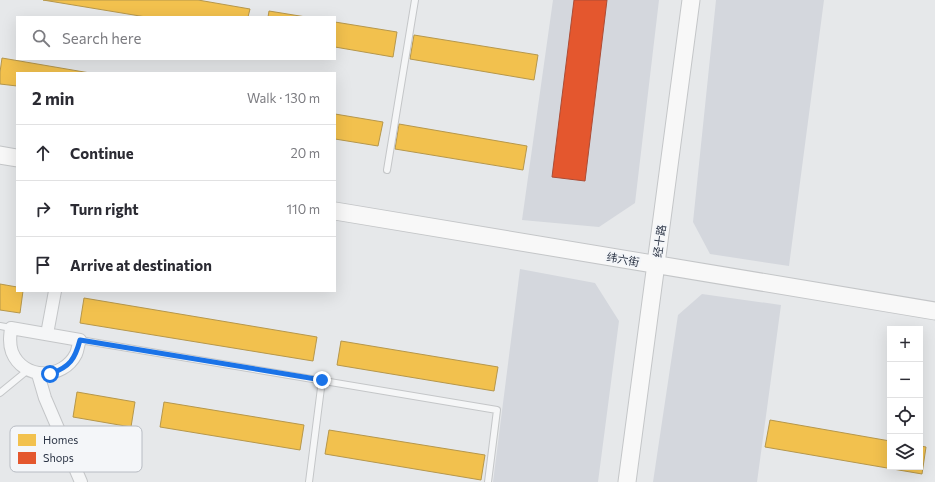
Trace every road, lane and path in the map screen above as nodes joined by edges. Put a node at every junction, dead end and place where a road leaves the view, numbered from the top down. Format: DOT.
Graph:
graph roads {
  1 [pos="415,0"];
  2 [pos="691,0"];
  3 [pos="0,155"];
  4 [pos="16,158"];
  5 [pos="387,170"];
  6 [pos="336,211"];
  7 [pos="656,265"];
  8 [pos="55,292"];
  9 [pos="935,311"];
  10 [pos="6,327"];
  11 [pos="47,334"];
  12 [pos="80,340"];
  13 [pos="33,372"];
  14 [pos="322,380"];
  15 [pos="0,393"];
  16 [pos="57,426"];
  17 [pos="77,472"];
  18 [pos="81,482"];
  19 [pos="309,482"];
  20 [pos="488,482"];
  21 [pos="627,482"];
  1 -- 5 [label="lane"];
  2 -- 7 [label="street, 经十路"];
  3 -- 4 [label="street"];
  6 -- 7 [label="street, 纬六街"];
  7 -- 9 [label="street, 纬六街"];
  7 -- 21 [label="street, 经十路"];
  8 -- 11 [label="street"];
  10 -- 11 [label="street"];
  10 -- 13 [label="street"];
  11 -- 12 [label="street"];
  12 -- 13 [label="street"];
  12 -- 14 [label="lane"];
  13 -- 15 [label="lane"];
  13 -- 16 [label="street"];
  14 -- 19 [label="lane"];
  14 -- 20 [label="lane"];
  17 -- 18 [label="street"];
}
